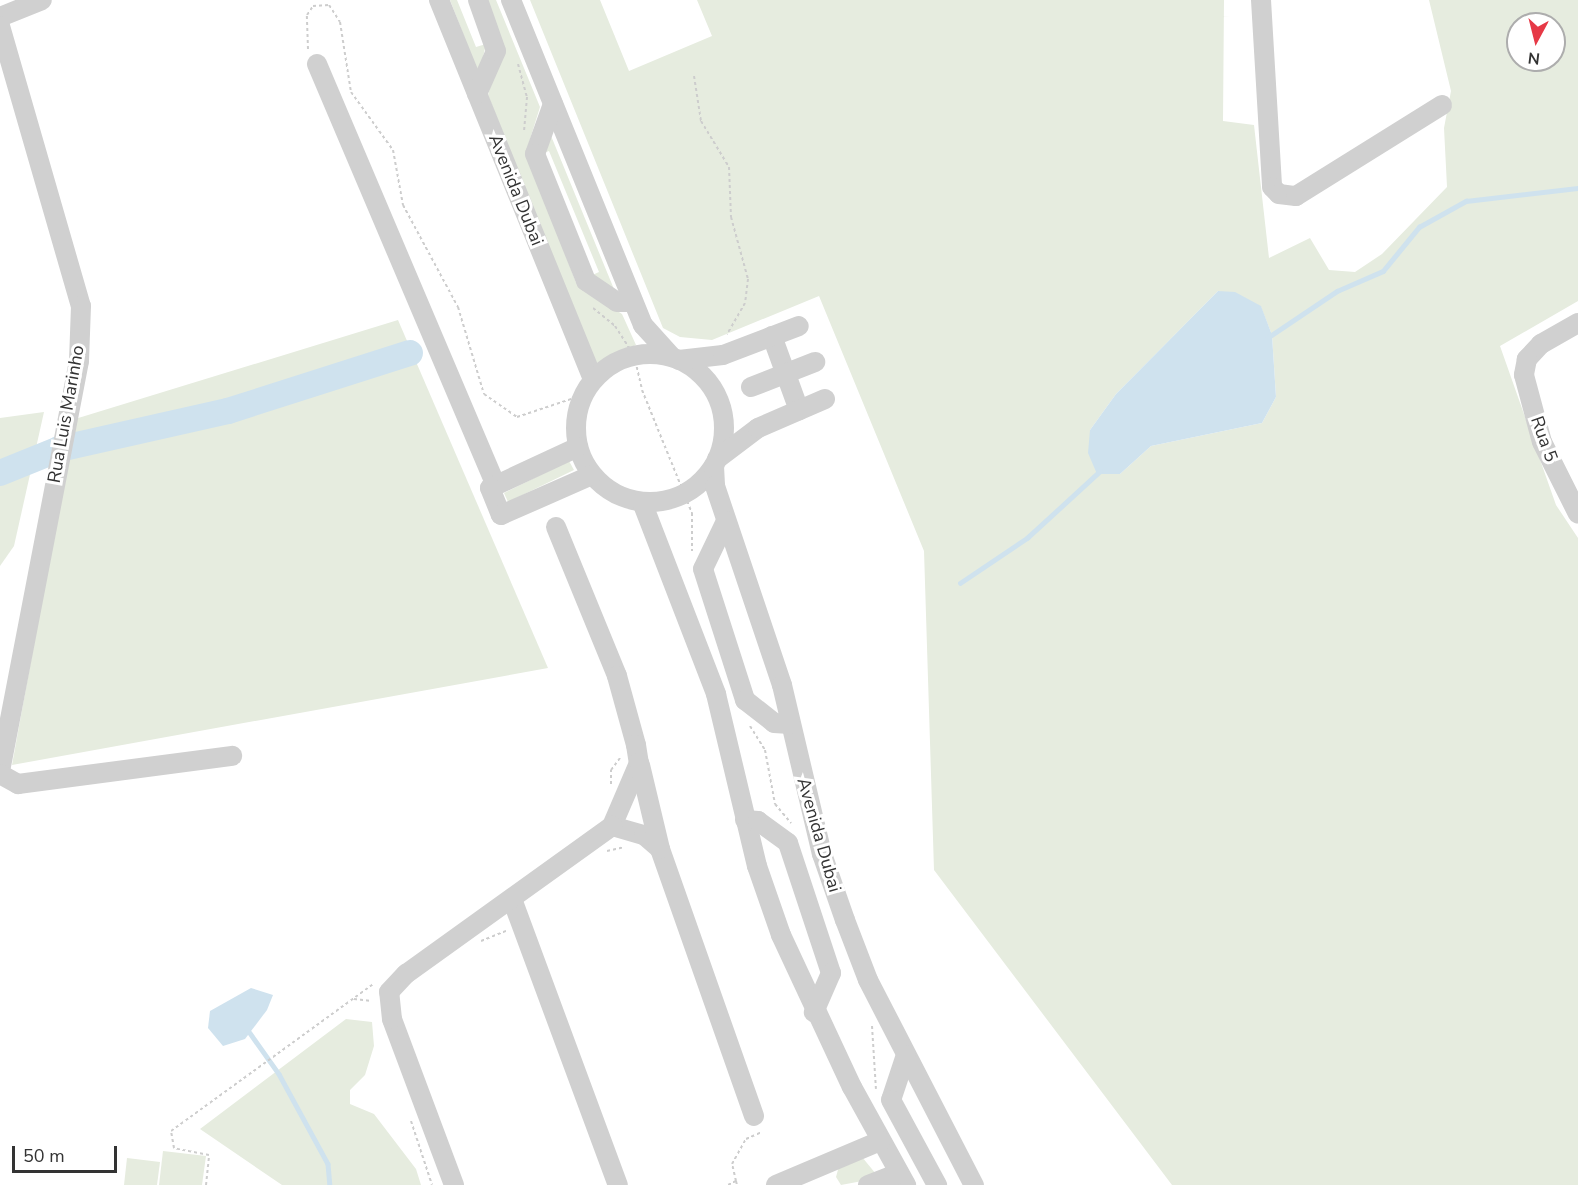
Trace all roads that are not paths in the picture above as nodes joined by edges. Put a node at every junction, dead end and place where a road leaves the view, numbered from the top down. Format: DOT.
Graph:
graph roads {
  1 [pos="42,0"];
  2 [pos="439,0"];
  3 [pos="478,0"];
  4 [pos="511,0"];
  5 [pos="1261,0"];
  6 [pos="0,17"];
  7 [pos="0,26"];
  8 [pos="317,64"];
  9 [pos="477,94"];
  10 [pos="553,104"];
  11 [pos="1443,105"];
  12 [pos="633,302"];
  13 [pos="1578,323"];
  14 [pos="799,326"];
  15 [pos="772,336"];
  16 [pos="675,359"];
  17 [pos="815,362"];
  18 [pos="785,374"];
  19 [pos="752,387"];
  20 [pos="588,388"];
  21 [pos="825,399"];
  22 [pos="799,410"];
  23 [pos="578,447"];
  24 [pos="716,462"];
  25 [pos="592,475"];
  26 [pos="496,485"];
  27 [pos="642,502"];
  28 [pos="1576,507"];
  29 [pos="726,521"];
  30 [pos="556,527"];
  31 [pos="790,724"];
  32 [pos="232,756"];
  33 [pos="639,758"];
  34 [pos="0,774"];
  35 [pos="745,820"];
  36 [pos="612,826"];
  37 [pos="660,849"];
  38 [pos="515,908"];
  39 [pos="814,1012"];
  40 [pos="906,1055"];
  41 [pos="754,1116"];
  42 [pos="880,1141"];
  43 [pos="903,1179"];
  44 [pos="454,1185"];
  45 [pos="618,1185"];
  46 [pos="776,1185"];
  47 [pos="868,1185"];
  48 [pos="937,1185"];
  49 [pos="974,1185"];
  1 -- 6 [label="street"];
  2 -- 9 [label="street, Avenida Dubai"];
  3 -- 9 [label="street"];
  4 -- 10 [label="street, Avenida Dubai"];
  5 -- 11 [label="street"];
  7 -- 34 [label="street, Rua Luis Marinho"];
  8 -- 26 [label="street"];
  9 -- 20 [label="street, Avenida Dubai"];
  10 -- 12 [label="street, Avenida Dubai"];
  10 -- 12 [label="street"];
  12 -- 16 [label="street, Avenida Dubai"];
  13 -- 28 [label="street, Rua 5"];
  14 -- 15 [label="street"];
  15 -- 16 [label="street"];
  15 -- 18 [label="street"];
  16 -- 20 [label="street"];
  16 -- 24 [label="street, Avenida Dubai"];
  17 -- 18 [label="street"];
  18 -- 19 [label="street"];
  18 -- 22 [label="street"];
  20 -- 23 [label="street"];
  21 -- 22 [label="street"];
  22 -- 24 [label="street"];
  23 -- 25 [label="street"];
  23 -- 26 [label="street"];
  24 -- 27 [label="street"];
  24 -- 29 [label="street, Avenida Dubai"];
  25 -- 26 [label="street"];
  25 -- 27 [label="street"];
  27 -- 35 [label="street"];
  29 -- 31 [label="street, Avenida Dubai"];
  29 -- 31 [label="street"];
  30 -- 33 [label="street"];
  31 -- 40 [label="street, Avenida Dubai"];
  32 -- 34 [label="street"];
  33 -- 36 [label="street"];
  33 -- 37 [label="street"];
  35 -- 39 [label="street"];
  35 -- 39 [label="street"];
  36 -- 37 [label="street"];
  36 -- 38 [label="street"];
  37 -- 41 [label="street"];
  38 -- 44 [label="street"];
  38 -- 45 [label="street"];
  39 -- 42 [label="street"];
  40 -- 48 [label="street"];
  40 -- 49 [label="street, Avenida Dubai"];
  42 -- 43 [label="street"];
  42 -- 46 [label="street"];
  43 -- 47 [label="street"];
}
